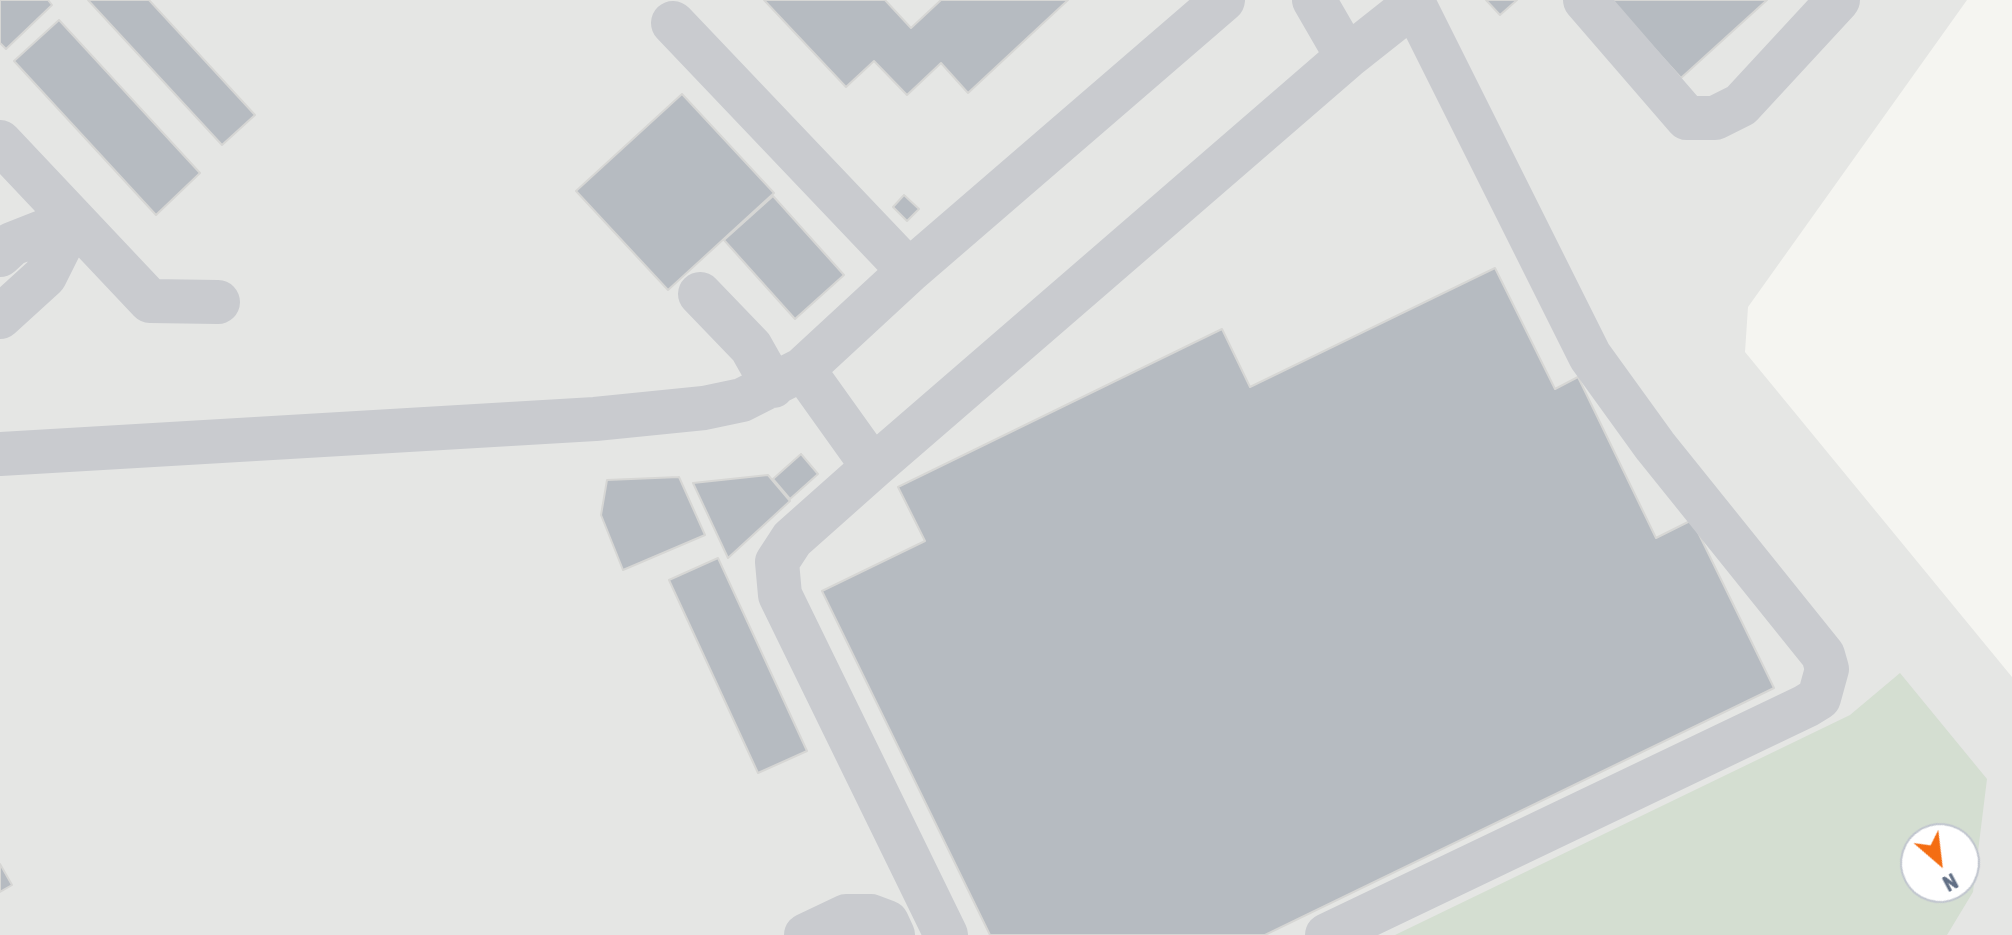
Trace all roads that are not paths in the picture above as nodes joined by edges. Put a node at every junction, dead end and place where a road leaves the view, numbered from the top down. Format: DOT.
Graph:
graph roads {
  1 [pos="1223,0"];
  2 [pos="1314,0"];
  3 [pos="1585,0"];
  4 [pos="1838,0"];
  5 [pos="1413,2"];
  6 [pos="673,23"];
  7 [pos="1347,57"];
  8 [pos="0,142"];
  9 [pos="73,220"];
  10 [pos="0,255"];
  11 [pos="909,271"];
  12 [pos="700,294"];
  13 [pos="218,302"];
  14 [pos="0,317"];
  15 [pos="788,378"];
  16 [pos="0,454"];
  17 [pos="873,467"];
  18 [pos="806,935"];
  19 [pos="893,935"];
  20 [pos="946,935"];
  21 [pos="1327,935"];
  1 -- 11 [label="lane"];
  2 -- 7 [label="lane"];
  3 -- 4 [label="lane"];
  5 -- 7 [label="lane"];
  5 -- 21 [label="lane"];
  6 -- 11 [label="lane"];
  7 -- 17 [label="lane"];
  8 -- 9 [label="lane"];
  9 -- 10 [label="lane"];
  9 -- 13 [label="lane"];
  9 -- 14 [label="lane"];
  11 -- 15 [label="lane"];
  12 -- 15 [label="lane"];
  15 -- 16 [label="lane"];
  15 -- 17 [label="lane"];
  17 -- 20 [label="lane"];
  18 -- 19 [label="lane"];
}
